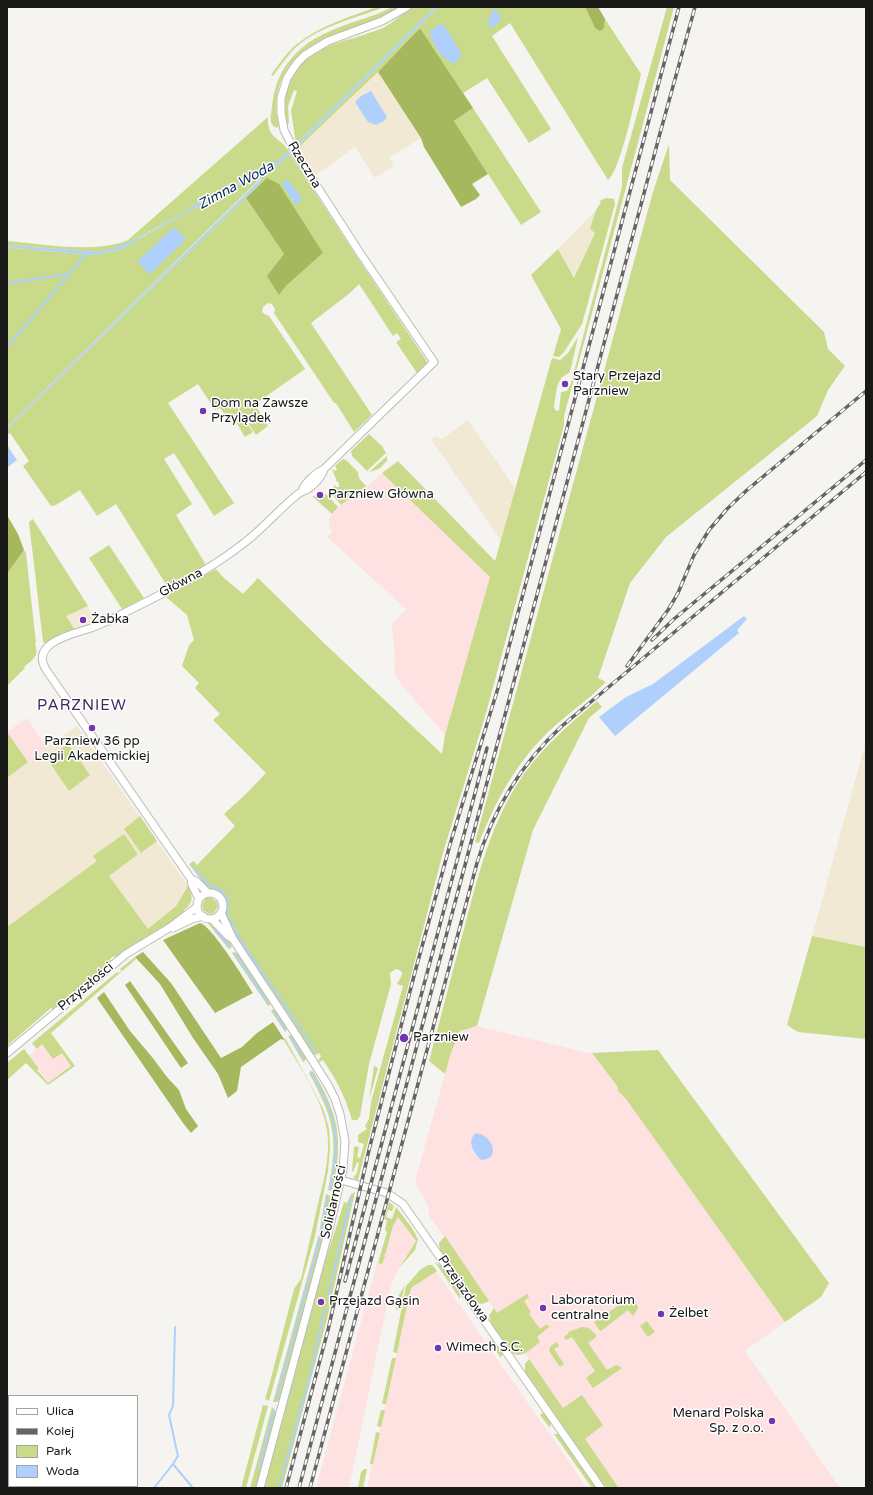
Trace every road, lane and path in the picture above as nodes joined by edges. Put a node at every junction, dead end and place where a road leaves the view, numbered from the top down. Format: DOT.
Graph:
graph roads {
  1 [pos="407,7"];
  2 [pos="434,362"];
  3 [pos="191,879"];
  4 [pos="208,893"];
  5 [pos="199,899"];
  6 [pos="197,907"];
  7 [pos="221,913"];
  8 [pos="203,916"];
  9 [pos="212,919"];
  10 [pos="169,928"];
  11 [pos="232,939"];
  12 [pos="7,1053"];
  13 [pos="341,1180"];
  14 [pos="260,1488"];
  15 [pos="601,1488"];
  1 -- 2 [label="street, Rzeczna"];
  2 -- 3 [label="street, Główna"];
  3 -- 4 [label="street"];
  3 -- 5 [label="street"];
  4 -- 5 [label="street"];
  4 -- 7 [label="street"];
  5 -- 6 [label="street"];
  6 -- 8 [label="street"];
  6 -- 10 [label="street, Przyszłości"];
  7 -- 9 [label="street"];
  7 -- 11 [label="street, Solidarności"];
  8 -- 9 [label="street"];
  8 -- 10 [label="street, Przyszłości"];
  9 -- 11 [label="street, Solidarności"];
  10 -- 12 [label="street, Przyszłości"];
  11 -- 13 [label="street, Solidarności"];
  13 -- 14 [label="street, Solidarności"];
  13 -- 15 [label="street, Przejazdowa"];
}
